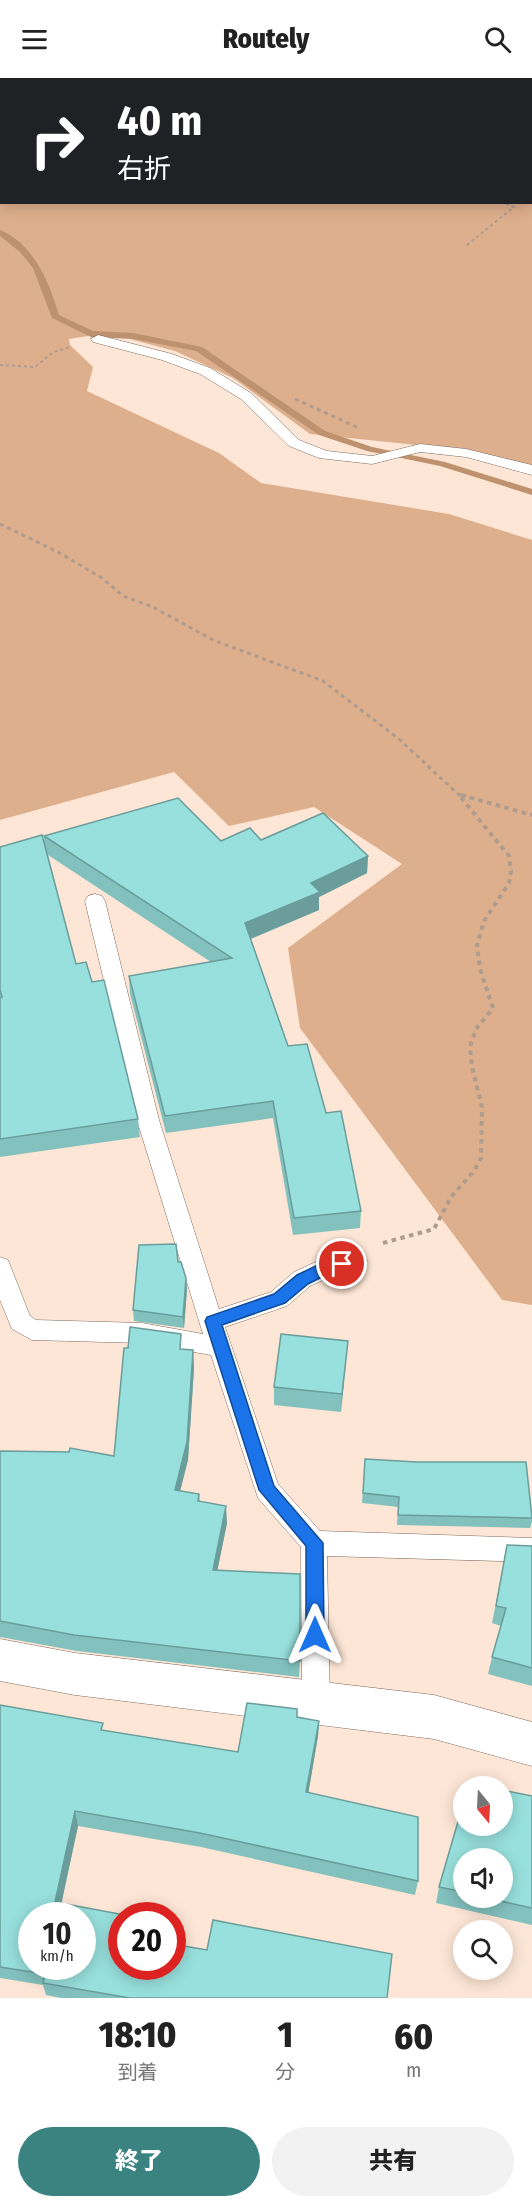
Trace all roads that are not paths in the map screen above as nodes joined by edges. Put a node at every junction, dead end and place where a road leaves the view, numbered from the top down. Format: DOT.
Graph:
graph roads {
  1 [pos="98,339"];
  2 [pos="532,470"];
  3 [pos="95,901"];
  4 [pos="355,1261"];
  5 [pos="0,1267"];
  6 [pos="213,1321"];
  7 [pos="221,1347"];
  8 [pos="314,1543"];
  9 [pos="532,1550"];
  10 [pos="0,1660"];
  11 [pos="316,1704"];
  12 [pos="532,1744"];
  1 -- 2 [label="lane"];
  3 -- 6 [label="lane"];
  4 -- 6 [label="lane"];
  5 -- 7 [label="lane"];
  6 -- 7 [label="lane"];
  7 -- 8 [label="lane"];
  8 -- 9 [label="lane"];
  8 -- 11 [label="lane"];
  10 -- 11 [label="street"];
  11 -- 12 [label="street"];
}
